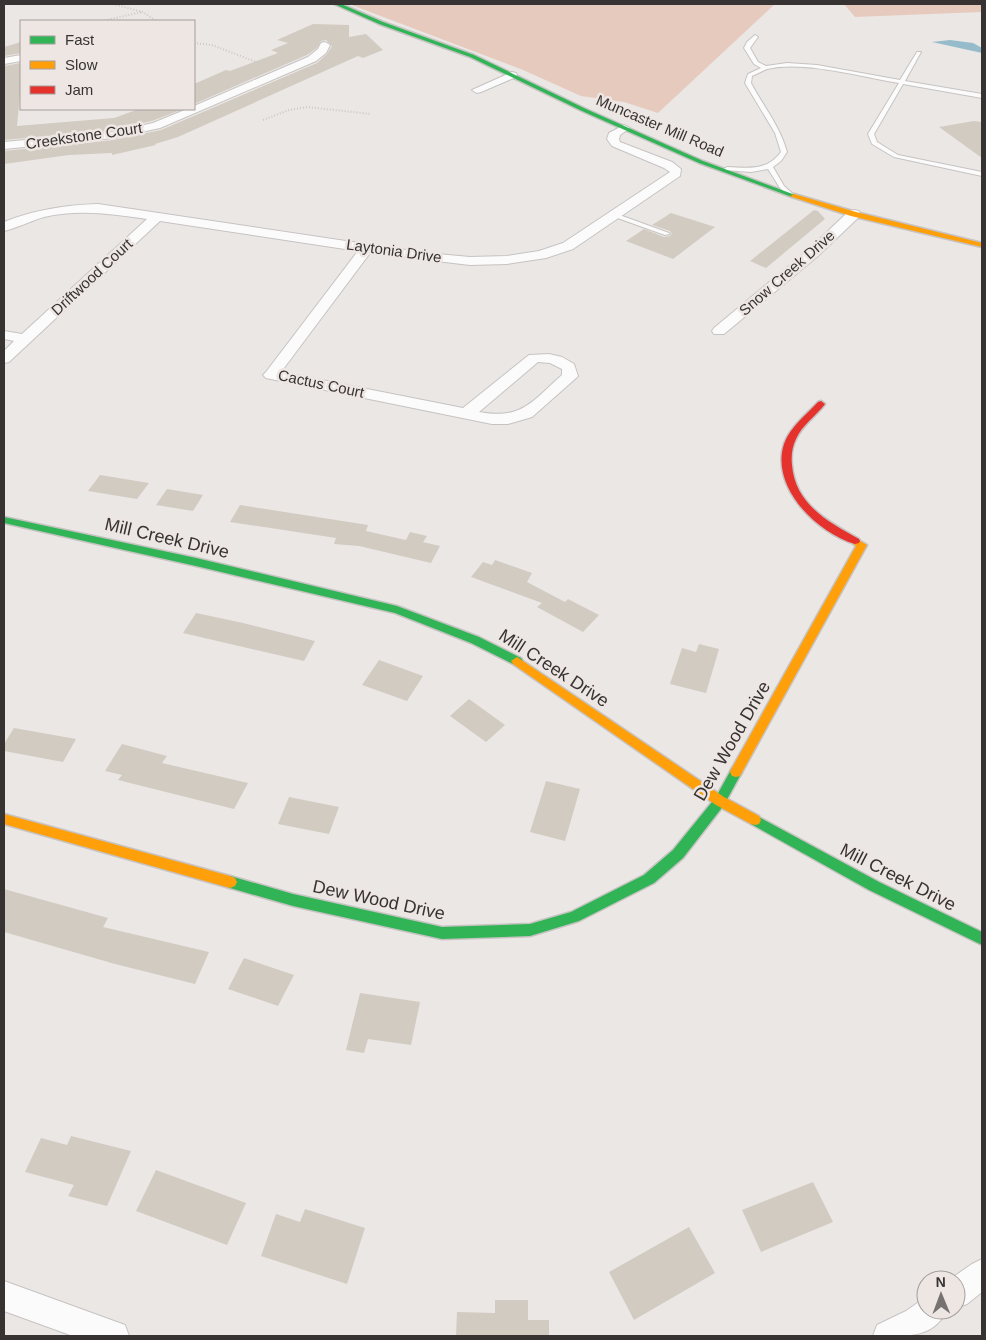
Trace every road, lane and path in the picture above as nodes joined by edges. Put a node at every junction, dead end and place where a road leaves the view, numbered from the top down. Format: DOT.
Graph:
graph roads {
  1 [pos="112,4"];
  2 [pos="336,4"];
  3 [pos="143,12"];
  4 [pos="107,20"];
  5 [pos="155,20"];
  6 [pos="754,37"];
  7 [pos="195,43"];
  8 [pos="325,45"];
  9 [pos="919,53"];
  10 [pos="20,58"];
  11 [pos="4,61"];
  12 [pos="765,68"];
  13 [pos="283,71"];
  14 [pos="512,75"];
  15 [pos="903,82"];
  16 [pos="477,90"];
  17 [pos="982,96"];
  18 [pos="195,109"];
  19 [pos="193,110"];
  20 [pos="371,114"];
  21 [pos="263,120"];
  22 [pos="624,128"];
  23 [pos="4,146"];
  24 [pos="770,168"];
  25 [pos="723,169"];
  26 [pos="982,174"];
  27 [pos="790,194"];
  28 [pos="854,214"];
  29 [pos="614,215"];
  30 [pos="158,216"];
  31 [pos="6,224"];
  32 [pos="666,234"];
  33 [pos="982,245"];
  34 [pos="367,248"];
  35 [pos="719,331"];
  36 [pos="4,335"];
  37 [pos="26,339"];
  38 [pos="4,359"];
  39 [pos="821,404"];
  40 [pos="466,414"];
  41 [pos="4,520"];
  42 [pos="720,801"];
  43 [pos="4,819"];
  44 [pos="982,939"];
  45 [pos="982,1274"];
  46 [pos="966,1286"];
  47 [pos="4,1296"];
  48 [pos="920,1320"];
  49 [pos="114,1336"];
  50 [pos="888,1336"];
  1 -- 3 [label="path"];
  2 -- 14 [label="street, Muncaster Mill Road"];
  3 -- 4 [label="path"];
  3 -- 5 [label="path"];
  6 -- 12 [label="lane"];
  7 -- 13 [label="path"];
  8 -- 13 [label="street, Creekstone Court"];
  9 -- 15 [label="lane"];
  10 -- 11 [label="street"];
  12 -- 15 [label="lane"];
  12 -- 24 [label="lane"];
  13 -- 18 [label="street, Creekstone Court"];
  14 -- 16 [label="street"];
  14 -- 22 [label="street, Muncaster Mill Road"];
  15 -- 17 [label="lane"];
  15 -- 26 [label="lane"];
  19 -- 23 [label="street, Creekstone Court"];
  20 -- 21 [label="path"];
  22 -- 25 [label="street, Muncaster Mill Road"];
  22 -- 29 [label="street, Laytonia Drive"];
  24 -- 25 [label="lane"];
  24 -- 27 [label="lane"];
  25 -- 27 [label="street, Muncaster Mill Road"];
  27 -- 28 [label="street, Muncaster Mill Road"];
  28 -- 33 [label="street, Muncaster Mill Road"];
  28 -- 35 [label="street, Snow Creek Drive"];
  29 -- 32 [label="lane"];
  29 -- 34 [label="street, Laytonia Drive"];
  30 -- 31 [label="street, Laytonia Drive"];
  30 -- 34 [label="street, Laytonia Drive"];
  30 -- 37 [label="street, Driftwood Court"];
  34 -- 40 [label="street, Cactus Court"];
  36 -- 37 [label="street"];
  37 -- 38 [label="street, Driftwood Court"];
  39 -- 42 [label="street, Dew Wood Drive"];
  40 -- 40 [label="street, Cactus Court"];
  41 -- 42 [label="street, Mill Creek Drive"];
  42 -- 43 [label="street, Dew Wood Drive"];
  42 -- 44 [label="street, Mill Creek Drive"];
  45 -- 46 [label="street"];
  47 -- 49 [label="street"];
  48 -- 50 [label="street"];
}
